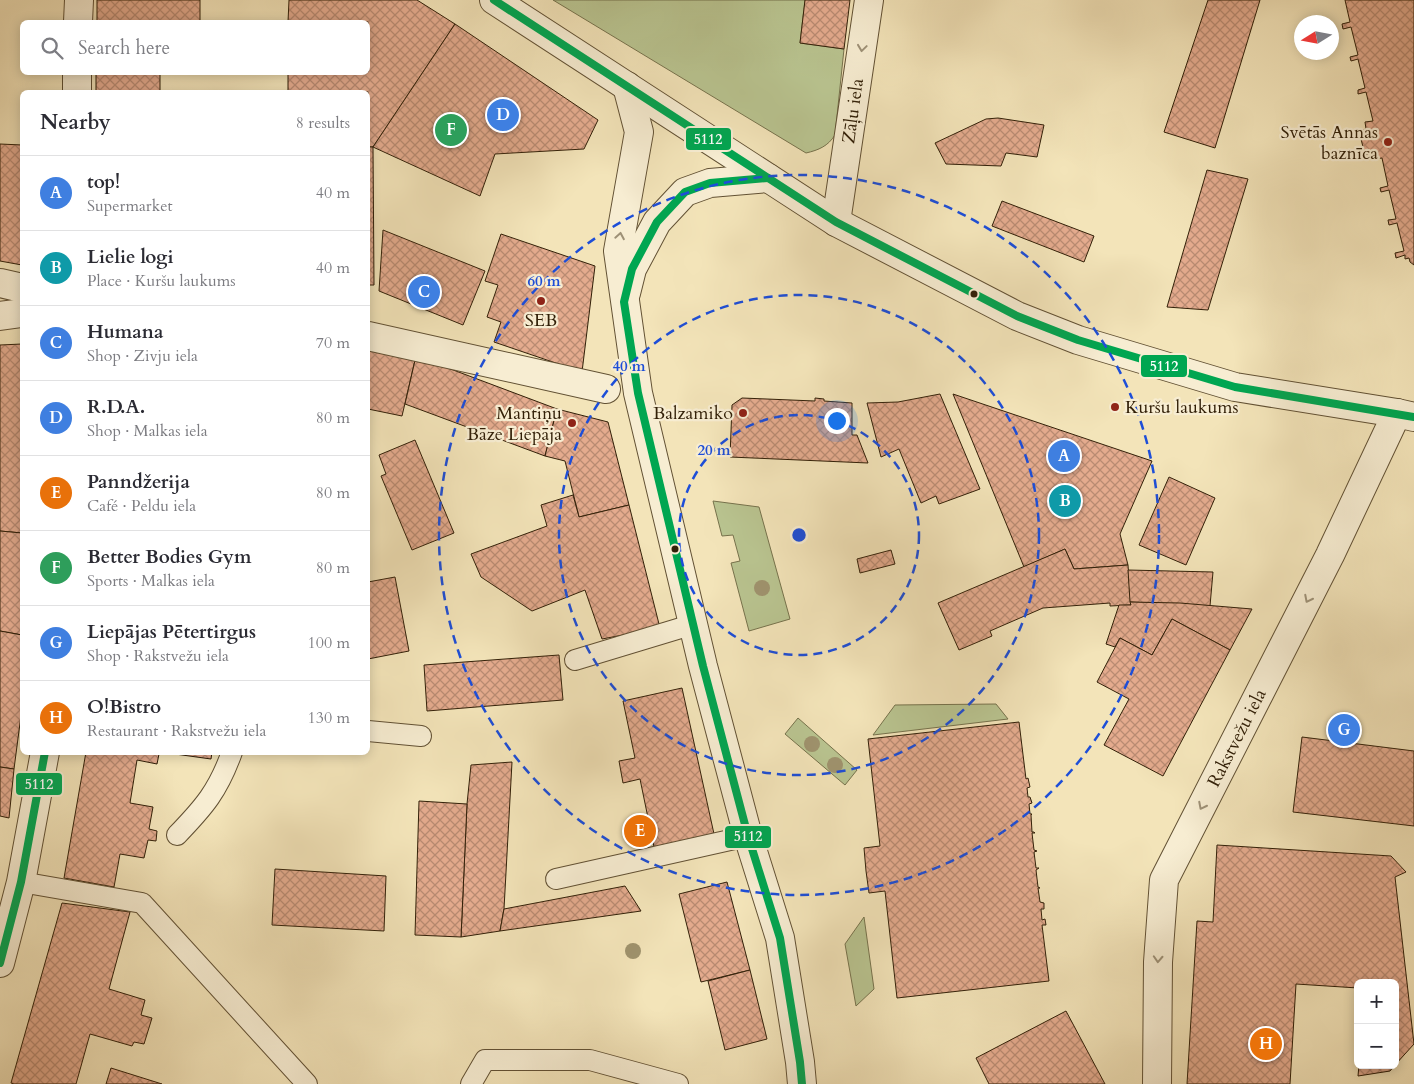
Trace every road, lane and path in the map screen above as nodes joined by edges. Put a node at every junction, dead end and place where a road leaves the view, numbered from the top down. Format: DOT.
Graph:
graph roads {
  1 [pos="79,0"];
  2 [pos="494,0"];
  3 [pos="869,0"];
  4 [pos="78,20"];
  5 [pos="77,75"];
  6 [pos="627,86"];
  7 [pos="77,90"];
  8 [pos="768,178"];
  9 [pos="836,222"];
  10 [pos="0,283"];
  11 [pos="20,288"];
  12 [pos="624,302"];
  13 [pos="20,313"];
  14 [pos="0,316"];
  15 [pos="370,336"];
  16 [pos="606,389"];
  17 [pos="1406,415"];
  18 [pos="694,624"];
  19 [pos="574,660"];
  20 [pos="370,731"];
  21 [pos="421,736"];
  22 [pos="44,755"];
  23 [pos="231,755"];
  24 [pos="177,836"];
  25 [pos="748,836"];
  26 [pos="556,879"];
  27 [pos="21,882"];
  28 [pos="0,963"];
  29 [pos="307,1084"];
  30 [pos="471,1084"];
  31 [pos="678,1084"];
  32 [pos="802,1084"];
  33 [pos="1157,1084"];
  1 -- 4 [label="street"];
  2 -- 6 [label="street"];
  3 -- 9 [label="street, Zāļu iela, one-way"];
  5 -- 7 [label="street"];
  6 -- 8 [label="street"];
  12 -- 6 [label="street, one-way"];
  8 -- 9 [label="street"];
  8 -- 12 [label="street"];
  9 -- 17 [label="street"];
  10 -- 11 [label="street"];
  12 -- 18 [label="street"];
  13 -- 14 [label="street"];
  15 -- 16 [label="street"];
  17 -- 33 [label="street, Rakstvežu iela, one-way"];
  18 -- 19 [label="lane"];
  18 -- 25 [label="street"];
  20 -- 21 [label="lane"];
  22 -- 27 [label="street"];
  23 -- 24 [label="lane"];
  25 -- 26 [label="lane"];
  25 -- 32 [label="street"];
  27 -- 28 [label="street"];
  27 -- 29 [label="lane"];
  30 -- 31 [label="lane"];
}
